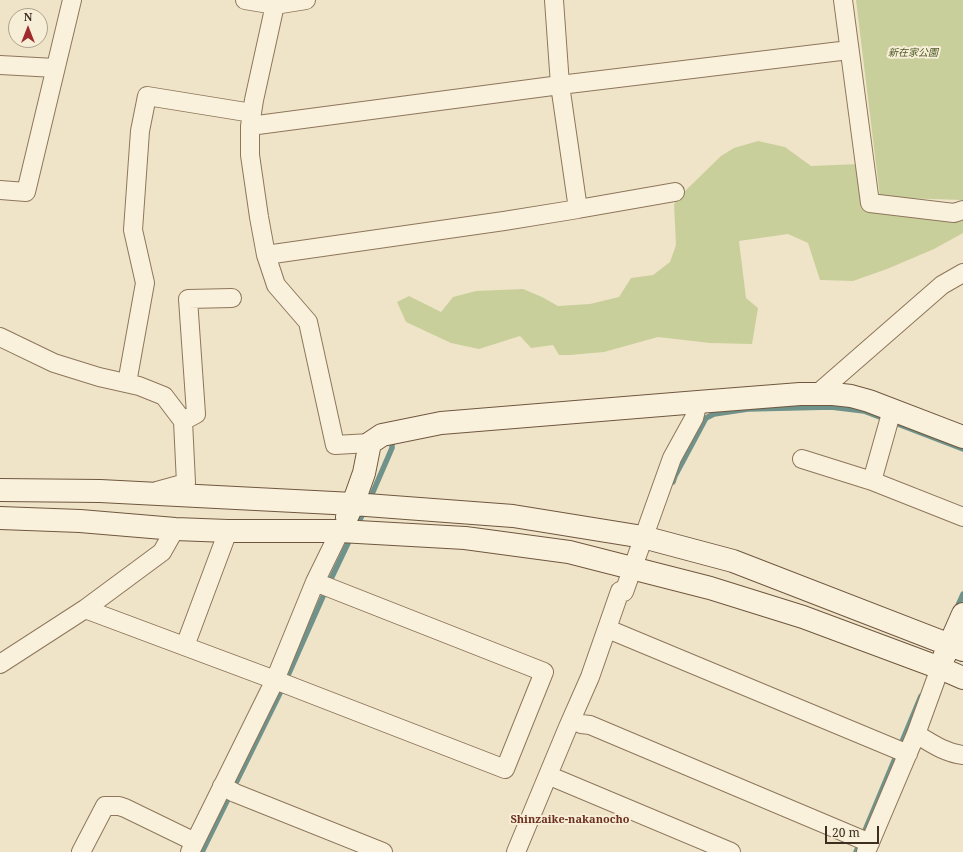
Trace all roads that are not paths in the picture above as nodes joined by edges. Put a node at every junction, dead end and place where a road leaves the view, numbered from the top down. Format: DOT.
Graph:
graph roads {
  1 [pos="72,0"];
  2 [pos="245,0"];
  3 [pos="306,0"];
  4 [pos="554,0"];
  5 [pos="843,0"];
  6 [pos="275,2"];
  7 [pos="849,50"];
  8 [pos="0,64"];
  9 [pos="55,68"];
  10 [pos="560,85"];
  11 [pos="251,120"];
  12 [pos="0,190"];
  13 [pos="675,192"];
  14 [pos="578,209"];
  15 [pos="963,210"];
  16 [pos="266,255"];
  17 [pos="963,273"];
  18 [pos="232,298"];
  19 [pos="0,337"];
  20 [pos="127,383"];
  21 [pos="817,394"];
  22 [pos="698,402"];
  23 [pos="892,410"];
  24 [pos="183,421"];
  25 [pos="963,437"];
  26 [pos="370,443"];
  27 [pos="802,459"];
  28 [pos="872,481"];
  29 [pos="0,490"];
  30 [pos="147,493"];
  31 [pos="354,504"];
  32 [pos="963,517"];
  33 [pos="0,518"];
  34 [pos="175,529"];
  35 [pos="228,531"];
  36 [pos="340,531"];
  37 [pos="643,537"];
  38 [pos="632,568"];
  39 [pos="315,582"];
  40 [pos="624,592"];
  41 [pos="88,611"];
  42 [pos="963,614"];
  43 [pos="615,632"];
  44 [pos="185,646"];
  45 [pos="956,647"];
  46 [pos="0,664"];
  47 [pos="940,668"];
  48 [pos="963,678"];
  49 [pos="282,683"];
  50 [pos="581,724"];
  51 [pos="916,734"];
  52 [pos="908,754"];
  53 [pos="963,755"];
  54 [pos="557,779"];
  55 [pos="222,786"];
  56 [pos="192,847"];
  57 [pos="868,848"];
  58 [pos="81,852"];
  59 [pos="383,852"];
  60 [pos="516,852"];
  61 [pos="526,852"];
  62 [pos="731,852"];
  1 -- 9 [label="street"];
  2 -- 6 [label="street"];
  3 -- 6 [label="street"];
  4 -- 10 [label="street"];
  5 -- 7 [label="street"];
  6 -- 11 [label="street"];
  7 -- 10 [label="street"];
  7 -- 15 [label="street"];
  8 -- 9 [label="street"];
  9 -- 12 [label="street"];
  10 -- 11 [label="street"];
  10 -- 14 [label="street"];
  11 -- 16 [label="street"];
  11 -- 20 [label="street"];
  13 -- 14 [label="street"];
  14 -- 16 [label="street"];
  16 -- 26 [label="street"];
  17 -- 21 [label="street"];
  18 -- 24 [label="street"];
  19 -- 20 [label="street"];
  20 -- 24 [label="street"];
  21 -- 22 [label="street"];
  21 -- 23 [label="street"];
  22 -- 26 [label="street"];
  22 -- 37 [label="street"];
  23 -- 25 [label="street"];
  23 -- 28 [label="street"];
  24 -- 30 [label="street"];
  26 -- 31 [label="street"];
  27 -- 28 [label="street"];
  28 -- 32 [label="street"];
  29 -- 30 [label="street"];
  30 -- 31 [label="street"];
  31 -- 36 [label="street"];
  31 -- 37 [label="street"];
  33 -- 34 [label="street"];
  34 -- 35 [label="street"];
  34 -- 41 [label="street"];
  35 -- 36 [label="street"];
  35 -- 44 [label="street"];
  36 -- 38 [label="street"];
  36 -- 39 [label="street"];
  37 -- 38 [label="street"];
  37 -- 45 [label="street"];
  38 -- 40 [label="street"];
  38 -- 47 [label="street"];
  39 -- 49 [label="street"];
  39 -- 49 [label="street"];
  40 -- 43 [label="street"];
  40 -- 60 [label="street"];
  41 -- 44 [label="street"];
  41 -- 46 [label="street"];
  42 -- 45 [label="street"];
  43 -- 50 [label="street"];
  43 -- 52 [label="street"];
  44 -- 49 [label="street"];
  45 -- 47 [label="street"];
  47 -- 48 [label="street"];
  47 -- 51 [label="street"];
  49 -- 55 [label="street"];
  50 -- 54 [label="street"];
  50 -- 57 [label="street"];
  51 -- 52 [label="street"];
  51 -- 53 [label="street"];
  52 -- 57 [label="street"];
  54 -- 61 [label="street"];
  54 -- 62 [label="street"];
  55 -- 56 [label="street"];
  55 -- 59 [label="street"];
  56 -- 58 [label="street"];
}
